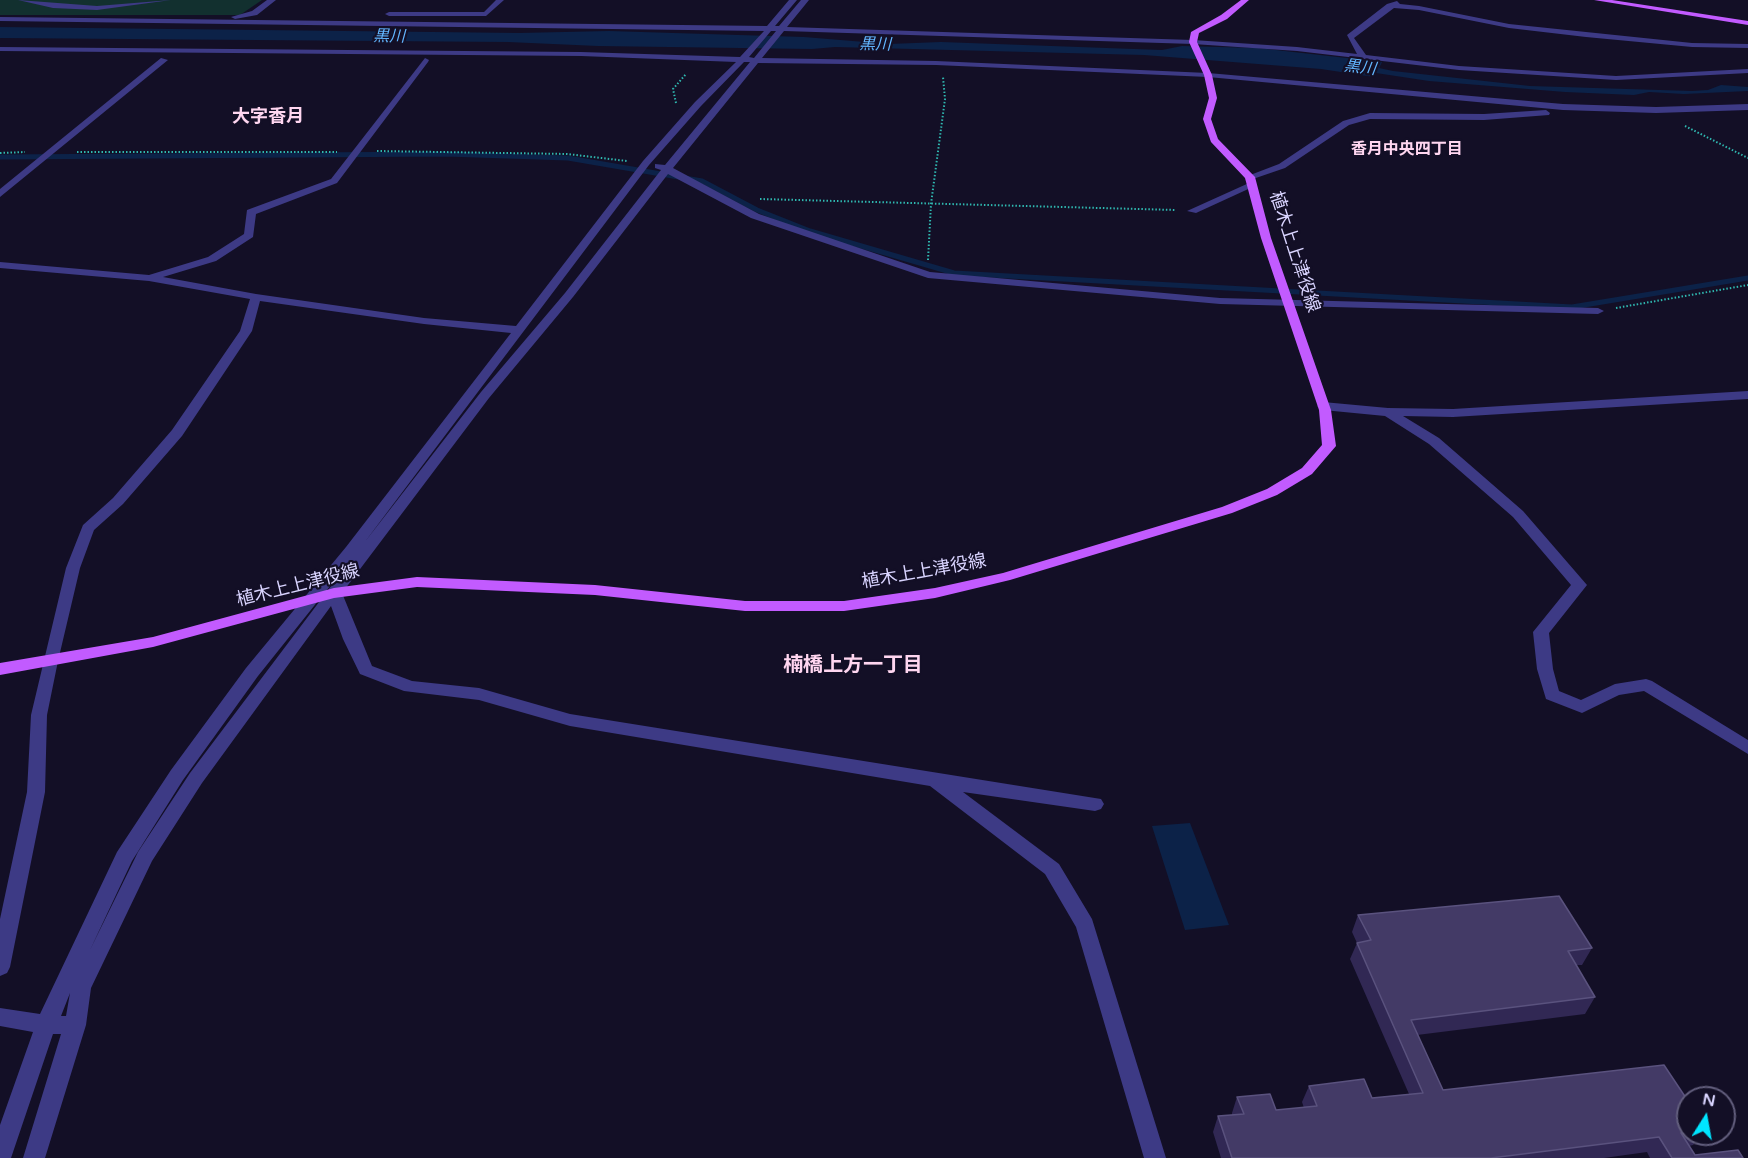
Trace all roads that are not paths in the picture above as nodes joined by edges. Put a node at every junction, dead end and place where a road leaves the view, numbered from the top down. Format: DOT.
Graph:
graph roads {
  1 [pos="22,0"];
  2 [pos="167,0"];
  3 [pos="272,0"];
  4 [pos="500,0"];
  5 [pos="793,0"];
  6 [pos="805,0"];
  7 [pos="1245,0"];
  8 [pos="1404,0"];
  9 [pos="1598,0"];
  10 [pos="1390,6"];
  11 [pos="254,13"];
  12 [pos="266,13"];
  13 [pos="382,14"];
  14 [pos="486,14"];
  15 [pos="0,19"];
  16 [pos="176,22"];
  17 [pos="1748,23"];
  18 [pos="709,27"];
  19 [pos="768,29"];
  20 [pos="782,30"];
  21 [pos="1194,44"];
  22 [pos="1748,46"];
  23 [pos="0,49"];
  24 [pos="1362,55"];
  25 [pos="753,56"];
  26 [pos="165,60"];
  27 [pos="425,60"];
  28 [pos="1748,71"];
  29 [pos="1206,72"];
  30 [pos="1563,107"];
  31 [pos="1748,108"];
  32 [pos="646,163"];
  33 [pos="667,169"];
  34 [pos="1251,181"];
  35 [pos="0,195"];
  36 [pos="1192,211"];
  37 [pos="0,266"];
  38 [pos="149,278"];
  39 [pos="256,297"];
  40 [pos="1287,303"];
  41 [pos="1598,311"];
  42 [pos="519,330"];
  43 [pos="1748,395"];
  44 [pos="1323,406"];
  45 [pos="1388,412"];
  46 [pos="334,593"];
  47 [pos="313,598"];
  48 [pos="50,661"];
  49 [pos="0,669"];
  50 [pos="1748,748"];
  51 [pos="934,780"];
  52 [pos="1095,804"];
  53 [pos="0,967"];
  54 [pos="0,1017"];
  55 [pos="46,1025"];
  56 [pos="75,1025"];
  57 [pos="0,1157"];
  58 [pos="34,1158"];
  59 [pos="1155,1158"];
  1 -- 2 [label="street"];
  3 -- 11 [label="street"];
  4 -- 14 [label="street"];
  5 -- 19 [label="street"];
  6 -- 20 [label="street"];
  7 -- 21 [label="main road"];
  8 -- 10 [label="street"];
  9 -- 17 [label="main road"];
  10 -- 22 [label="street"];
  10 -- 24 [label="street"];
  11 -- 12 [label="street"];
  11 -- 16 [label="street"];
  13 -- 14 [label="street"];
  14 -- 18 [label="street"];
  15 -- 16 [label="street"];
  16 -- 18 [label="street"];
  18 -- 19 [label="street"];
  19 -- 20 [label="street"];
  19 -- 25 [label="street"];
  20 -- 21 [label="street"];
  20 -- 25 [label="street"];
  21 -- 24 [label="street"];
  21 -- 29 [label="main road, 植木上上津役線"];
  23 -- 25 [label="street"];
  24 -- 28 [label="street"];
  25 -- 29 [label="street"];
  25 -- 32 [label="street"];
  25 -- 33 [label="street"];
  26 -- 35 [label="street"];
  27 -- 38 [label="street"];
  29 -- 30 [label="street"];
  29 -- 34 [label="main road, 植木上上津役線"];
  30 -- 31 [label="street"];
  30 -- 34 [label="street"];
  32 -- 33 [label="street"];
  32 -- 42 [label="street"];
  33 -- 40 [label="street"];
  33 -- 46 [label="street"];
  34 -- 36 [label="street"];
  34 -- 40 [label="main road, 植木上上津役線"];
  37 -- 38 [label="street"];
  38 -- 39 [label="street"];
  39 -- 42 [label="street"];
  39 -- 48 [label="street"];
  40 -- 41 [label="street"];
  40 -- 44 [label="main road, 植木上上津役線"];
  42 -- 47 [label="street"];
  43 -- 45 [label="street"];
  44 -- 45 [label="street"];
  44 -- 46 [label="main road, 植木上上津役線"];
  45 -- 50 [label="street"];
  46 -- 47 [label="main road, 植木上上津役線"];
  46 -- 51 [label="street"];
  46 -- 56 [label="street"];
  47 -- 48 [label="main road, 植木上上津役線"];
  47 -- 55 [label="street"];
  48 -- 49 [label="main road, 植木上上津役線"];
  48 -- 53 [label="street"];
  51 -- 52 [label="street"];
  51 -- 59 [label="street"];
  54 -- 55 [label="street"];
  55 -- 56 [label="street"];
  55 -- 57 [label="street"];
  56 -- 58 [label="street"];
}
